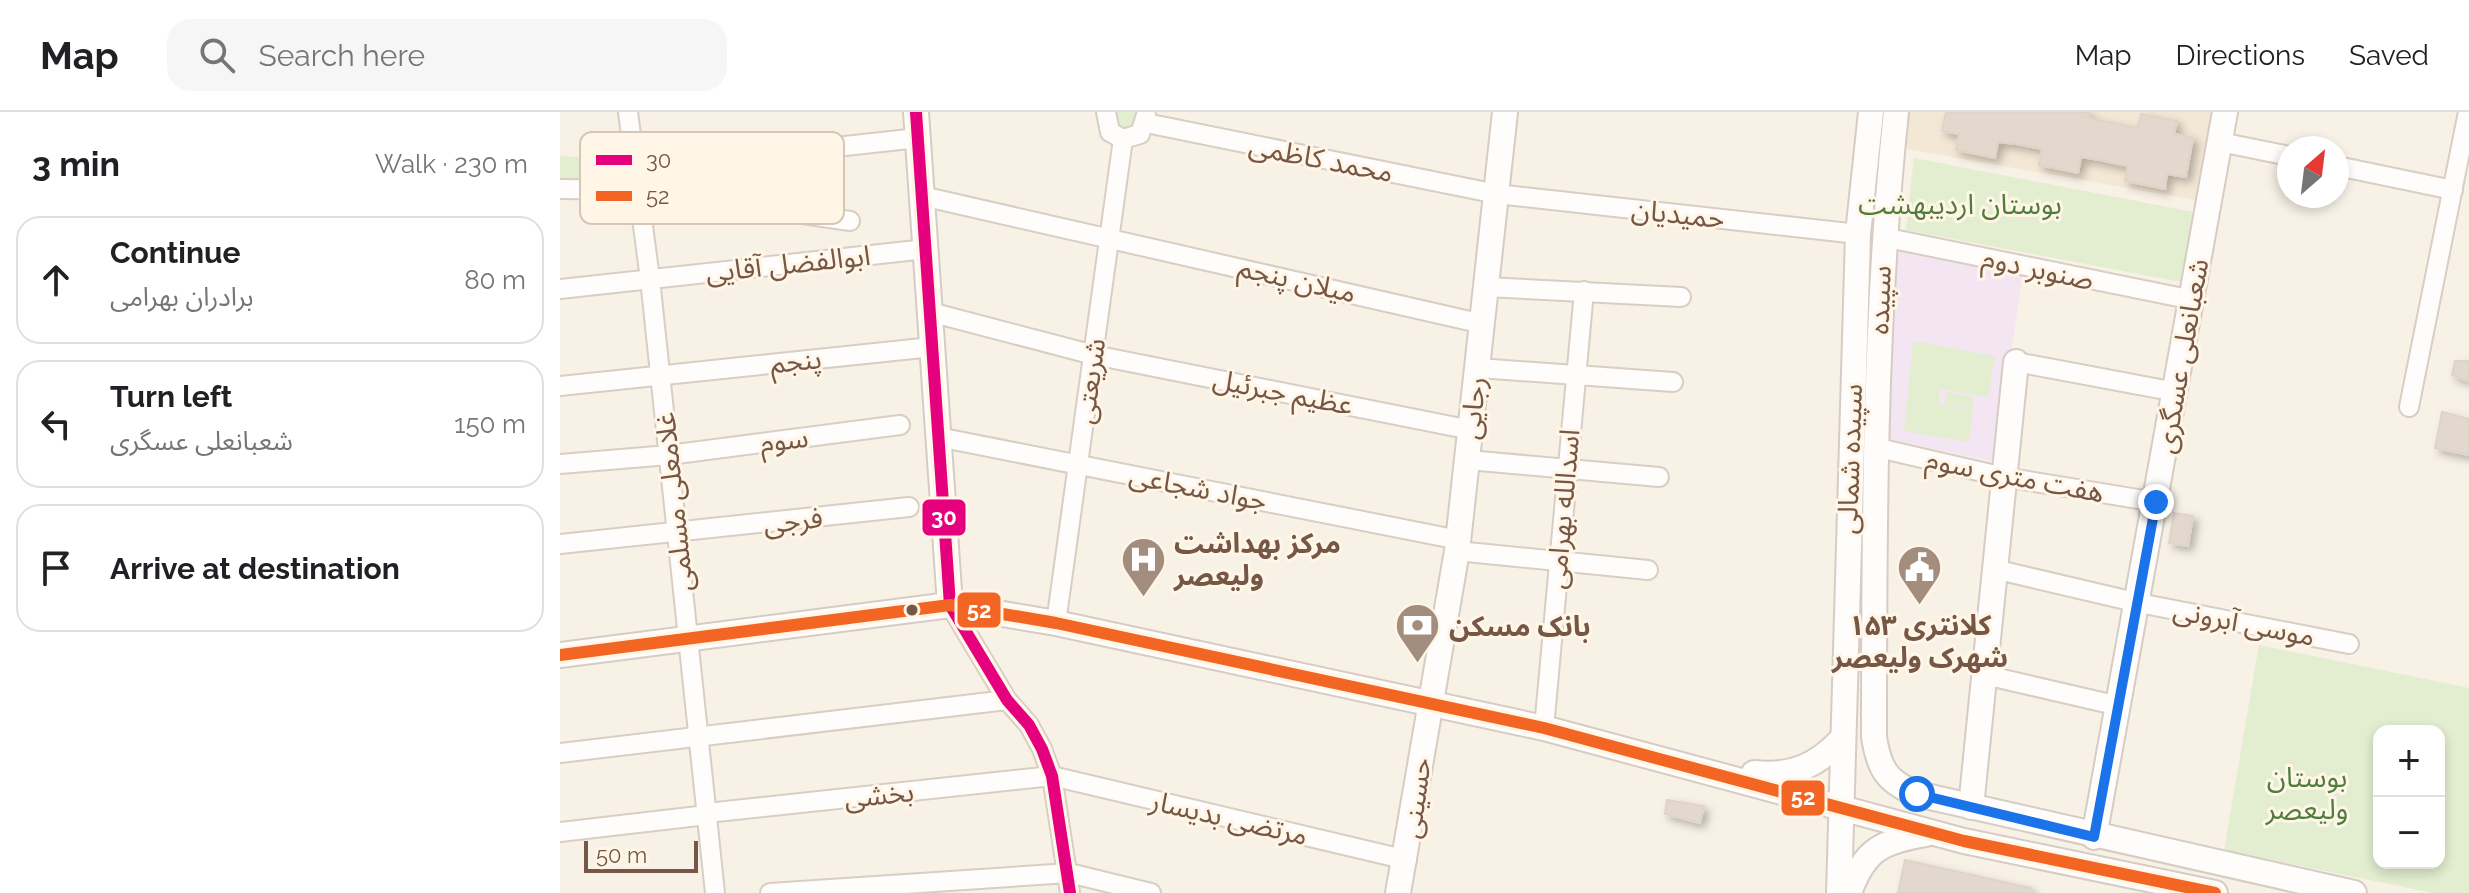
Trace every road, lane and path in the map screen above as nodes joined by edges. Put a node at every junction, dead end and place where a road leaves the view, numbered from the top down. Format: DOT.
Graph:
graph roads {
  1 [pos="628,112"];
  2 [pos="916,112"];
  3 [pos="1105,112"];
  4 [pos="1505,112"];
  5 [pos="1864,112"];
  6 [pos="1871,112"];
  7 [pos="1896,112"];
  8 [pos="2225,112"];
  9 [pos="2468,112"];
  10 [pos="1145,118"];
  11 [pos="630,132"];
  12 [pos="918,138"];
  13 [pos="1123,139"];
  14 [pos="2220,142"];
  15 [pos="844,146"];
  16 [pos="2277,154"];
  17 [pos="2349,168"];
  18 [pos="560,189"];
  19 [pos="580,189"];
  20 [pos="2453,190"];
  21 [pos="1497,194"];
  22 [pos="922,196"];
  23 [pos="844,220"];
  24 [pos="850,221"];
  25 [pos="643,224"];
  26 [pos="1858,234"];
  27 [pos="1111,237"];
  28 [pos="1883,237"];
  29 [pos="926,249"];
  30 [pos="650,279"];
  31 [pos="1487,287"];
  32 [pos="560,289"];
  33 [pos="1584,291"];
  34 [pos="1681,297"];
  35 [pos="2193,300"];
  36 [pos="930,312"];
  37 [pos="1483,324"];
  38 [pos="1867,335"];
  39 [pos="932,347"];
  40 [pos="1094,355"];
  41 [pos="2016,362"];
  42 [pos="1478,368"];
  43 [pos="1575,374"];
  44 [pos="661,375"];
  45 [pos="1673,382"];
  46 [pos="560,386"];
  47 [pos="2176,392"];
  48 [pos="2409,407"];
  49 [pos="900,425"];
  50 [pos="1471,430"];
  51 [pos="938,437"];
  52 [pos="1874,447"];
  53 [pos="669,455"];
  54 [pos="1468,460"];
  55 [pos="560,464"];
  56 [pos="1078,464"];
  57 [pos="1566,469"];
  58 [pos="1659,477"];
  59 [pos="2004,477"];
  60 [pos="2156,502"];
  61 [pos="1849,505"];
  62 [pos="909,507"];
  63 [pos="1874,507"];
  64 [pos="677,534"];
  65 [pos="560,544"];
  66 [pos="1458,546"];
  67 [pos="1558,561"];
  68 [pos="1994,569"];
  69 [pos="1648,570"];
  70 [pos="2139,603"];
  71 [pos="950,605"];
  72 [pos="1056,623"];
  73 [pos="688,638"];
  74 [pos="2349,644"];
  75 [pos="560,655"];
  76 [pos="1985,675"];
  77 [pos="1007,700"];
  78 [pos="1429,703"];
  79 [pos="2119,706"];
  80 [pos="1544,728"];
  81 [pos="1843,738"];
  82 [pos="699,739"];
  83 [pos="560,753"];
  84 [pos="1700,768"];
  85 [pos="1052,776"];
  86 [pos="1966,806"];
  87 [pos="1841,807"];
  88 [pos="707,814"];
  89 [pos="560,832"];
  90 [pos="1940,835"];
  91 [pos="2094,837"];
  92 [pos="1407,860"];
  93 [pos="1069,873"];
  94 [pos="2345,890"];
  95 [pos="715,893"];
  96 [pos="770,893"];
  97 [pos="1070,893"];
  98 [pos="1151,893"];
  99 [pos="1398,893"];
  100 [pos="1839,893"];
  101 [pos="1849,893"];
  102 [pos="2215,893"];
  103 [pos="2379,893"];
  1 -- 11 [label="street, غلامعلی مسلمی"];
  2 -- 12 [label="main road"];
  3 -- 13 [label="street"];
  4 -- 21 [label="main road, رجایی"];
  5 -- 6 [label="street"];
  6 -- 26 [label="main road, سپیده شمالی"];
  7 -- 28 [label="main road, سپیده"];
  8 -- 14 [label="main road, شعبانعلی عسگری"];
  9 -- 20 [label="street"];
  10 -- 13 [label="street"];
  10 -- 21 [label="street, محمد کاظمی"];
  12 -- 15 [label="street"];
  12 -- 22 [label="main road"];
  13 -- 27 [label="street, شریعتی"];
  14 -- 16 [label="street"];
  14 -- 35 [label="main road, شعبانعلی عسگری"];
  17 -- 20 [label="street"];
  18 -- 19 [label="street"];
  20 -- 48 [label="street"];
  21 -- 26 [label="street, حمیدیان"];
  21 -- 31 [label="main road, رجایی"];
  22 -- 27 [label="street, میلان پنجم"];
  22 -- 29 [label="main road"];
  23 -- 24 [label="street"];
  25 -- 30 [label="street, غلامعلی مسلمی"];
  26 -- 38 [label="main road, سپیده شمالی"];
  27 -- 37 [label="street, میلان پنجم"];
  27 -- 40 [label="street, شریعتی"];
  28 -- 35 [label="street, صنوبر دوم"];
  28 -- 38 [label="main road, سپیده"];
  29 -- 30 [label="street, ابوالفضل آقایی"];
  29 -- 36 [label="main road"];
  30 -- 32 [label="street"];
  30 -- 44 [label="street, غلامعلی مسلمی"];
  31 -- 33 [label="street"];
  31 -- 37 [label="main road, رجایی"];
  33 -- 34 [label="street"];
  33 -- 43 [label="street, اسدالله بهرامی"];
  35 -- 47 [label="main road, شعبانعلی عسگری"];
  36 -- 39 [label="main road"];
  36 -- 40 [label="street, عظیم جبرئیل"];
  37 -- 42 [label="main road, رجایی"];
  38 -- 52 [label="main road, سپیده"];
  38 -- 61 [label="main road, سپیده شمالی"];
  39 -- 44 [label="street, پنجم"];
  39 -- 51 [label="main road"];
  40 -- 50 [label="street, عظیم جبرئیل"];
  40 -- 56 [label="street, شریعتی"];
  41 -- 47 [label="street"];
  41 -- 59 [label="main road"];
  42 -- 43 [label="street"];
  42 -- 50 [label="main road, رجایی"];
  43 -- 45 [label="street"];
  43 -- 57 [label="street, اسدالله بهرامی"];
  44 -- 46 [label="street, پنجم"];
  44 -- 53 [label="street, غلامعلی مسلمی"];
  47 -- 60 [label="main road, شعبانعلی عسگری"];
  49 -- 53 [label="street, سوم"];
  50 -- 54 [label="main road, رجایی"];
  51 -- 56 [label="street, جواد شجاعی"];
  51 -- 71 [label="main road"];
  52 -- 59 [label="street, هفت متری سوم"];
  52 -- 63 [label="main road, سپیده"];
  53 -- 55 [label="street, سوم"];
  53 -- 64 [label="street, غلامعلی مسلمی"];
  54 -- 57 [label="street"];
  54 -- 66 [label="main road, رجایی"];
  56 -- 66 [label="street, جواد شجاعی"];
  56 -- 72 [label="street, شریعتی"];
  57 -- 58 [label="street"];
  57 -- 67 [label="street, اسدالله بهرامی"];
  59 -- 60 [label="street, هفت متری سوم"];
  59 -- 68 [label="main road"];
  60 -- 70 [label="main road, شعبانعلی عسگری"];
  61 -- 63 [label="main road"];
  61 -- 81 [label="main road, سپیده شمالی"];
  62 -- 64 [label="street, فرجی"];
  63 -- 86 [label="main road, سپیده"];
  64 -- 65 [label="street, فرجی"];
  64 -- 73 [label="street, غلامعلی مسلمی"];
  66 -- 67 [label="street, جواد شجاعی"];
  66 -- 78 [label="main road, رجایی"];
  67 -- 69 [label="street, جواد شجاعی"];
  67 -- 80 [label="street, اسدالله بهرامی"];
  68 -- 70 [label="street, موسی آبرونی"];
  68 -- 76 [label="main road"];
  70 -- 74 [label="street, موسی آبرونی"];
  70 -- 79 [label="main road, شعبانعلی عسگری"];
  71 -- 72 [label="main road"];
  71 -- 73 [label="main road"];
  71 -- 77 [label="street"];
  72 -- 78 [label="main road"];
  73 -- 75 [label="main road"];
  73 -- 82 [label="street, غلامعلی مسلمی"];
  76 -- 79 [label="street"];
  76 -- 86 [label="main road"];
  77 -- 82 [label="street"];
  77 -- 85 [label="street"];
  78 -- 80 [label="main road"];
  78 -- 92 [label="main road, حسینی"];
  79 -- 91 [label="main road, شعبانعلی عسگری"];
  80 -- 84 [label="main road"];
  81 -- 84 [label="main road"];
  81 -- 87 [label="main road, سپیده شمالی"];
  82 -- 83 [label="street"];
  82 -- 88 [label="street, غلامعلی مسلمی"];
  84 -- 87 [label="main road"];
  85 -- 88 [label="street, بخشی"];
  85 -- 92 [label="street, مرتضی بدیسار"];
  85 -- 93 [label="street"];
  86 -- 90 [label="main road"];
  86 -- 91 [label="main road"];
  87 -- 90 [label="main road"];
  87 -- 100 [label="main road, سپیده شمالی"];
  88 -- 89 [label="street, بخشی"];
  88 -- 95 [label="street, غلامعلی مسلمی"];
  90 -- 101 [label="main road"];
  90 -- 102 [label="main road"];
  91 -- 94 [label="main road"];
  92 -- 99 [label="main road, حسینی"];
  93 -- 96 [label="street"];
  93 -- 97 [label="street"];
  93 -- 98 [label="street"];
  94 -- 103 [label="main road"];
}
